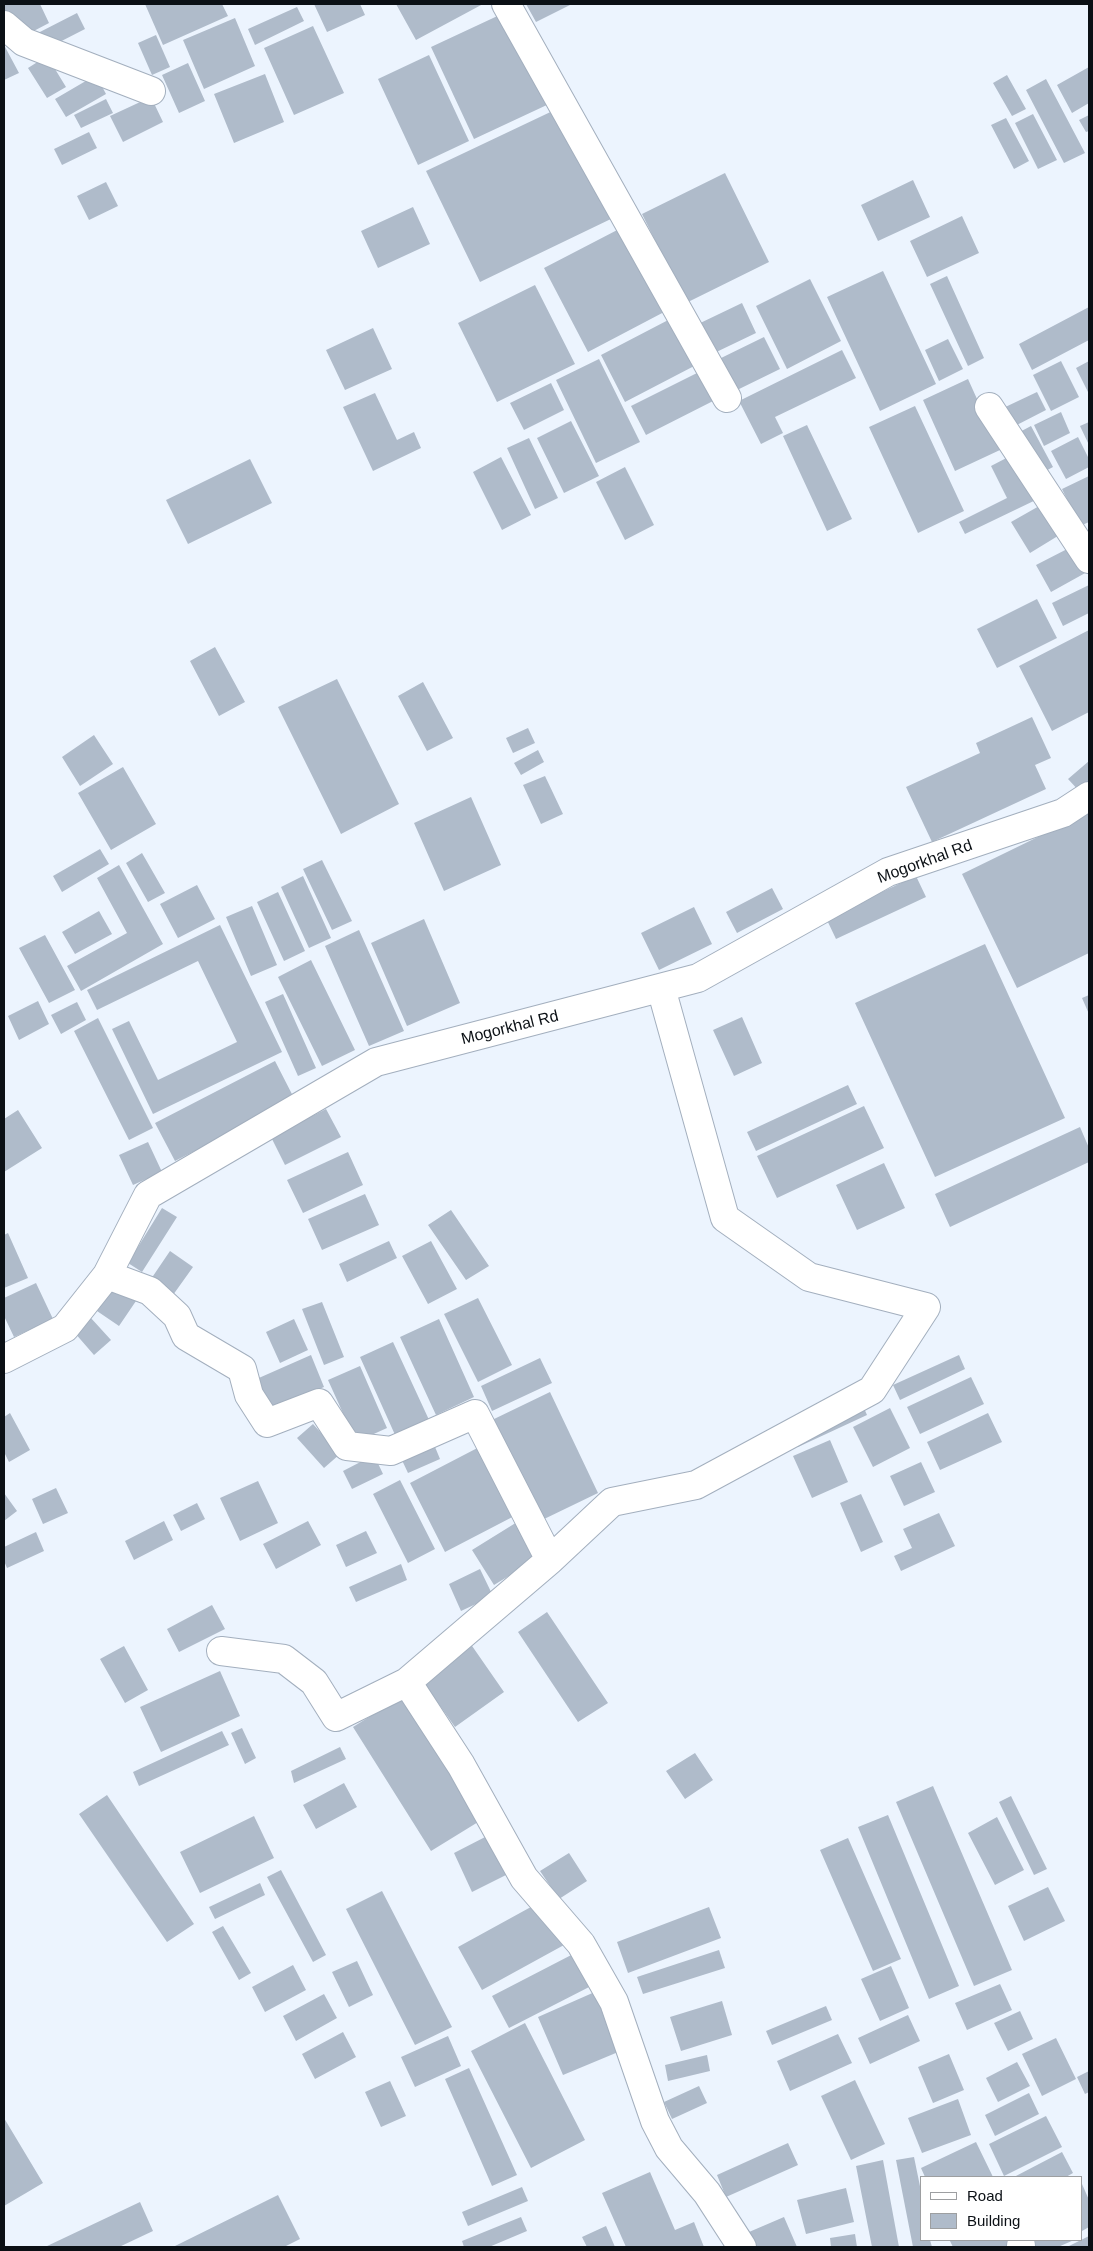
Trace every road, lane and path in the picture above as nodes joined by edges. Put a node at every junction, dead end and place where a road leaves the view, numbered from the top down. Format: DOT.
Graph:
graph roads {
  1 [pos="506,4"];
  2 [pos="4,26"];
  3 [pos="151,91"];
  4 [pos="727,398"];
  5 [pos="989,407"];
  6 [pos="1089,560"];
  7 [pos="1089,796"];
  8 [pos="661,988"];
  9 [pos="106,1275"];
  10 [pos="4,1359"];
  11 [pos="550,1560"];
  12 [pos="221,1651"];
  13 [pos="407,1682"];
  14 [pos="742,2247"];
  1 -- 4 [label="street"];
  2 -- 3 [label="street"];
  5 -- 6 [label="street"];
  7 -- 8 [label="street, Mogorkhal Rd"];
  8 -- 9 [label="street, Mogorkhal Rd"];
  8 -- 11 [label="street"];
  9 -- 10 [label="street, Mogorkhal Rd"];
  9 -- 11 [label="street"];
  11 -- 13 [label="street"];
  12 -- 13 [label="street"];
  13 -- 14 [label="street"];
}
